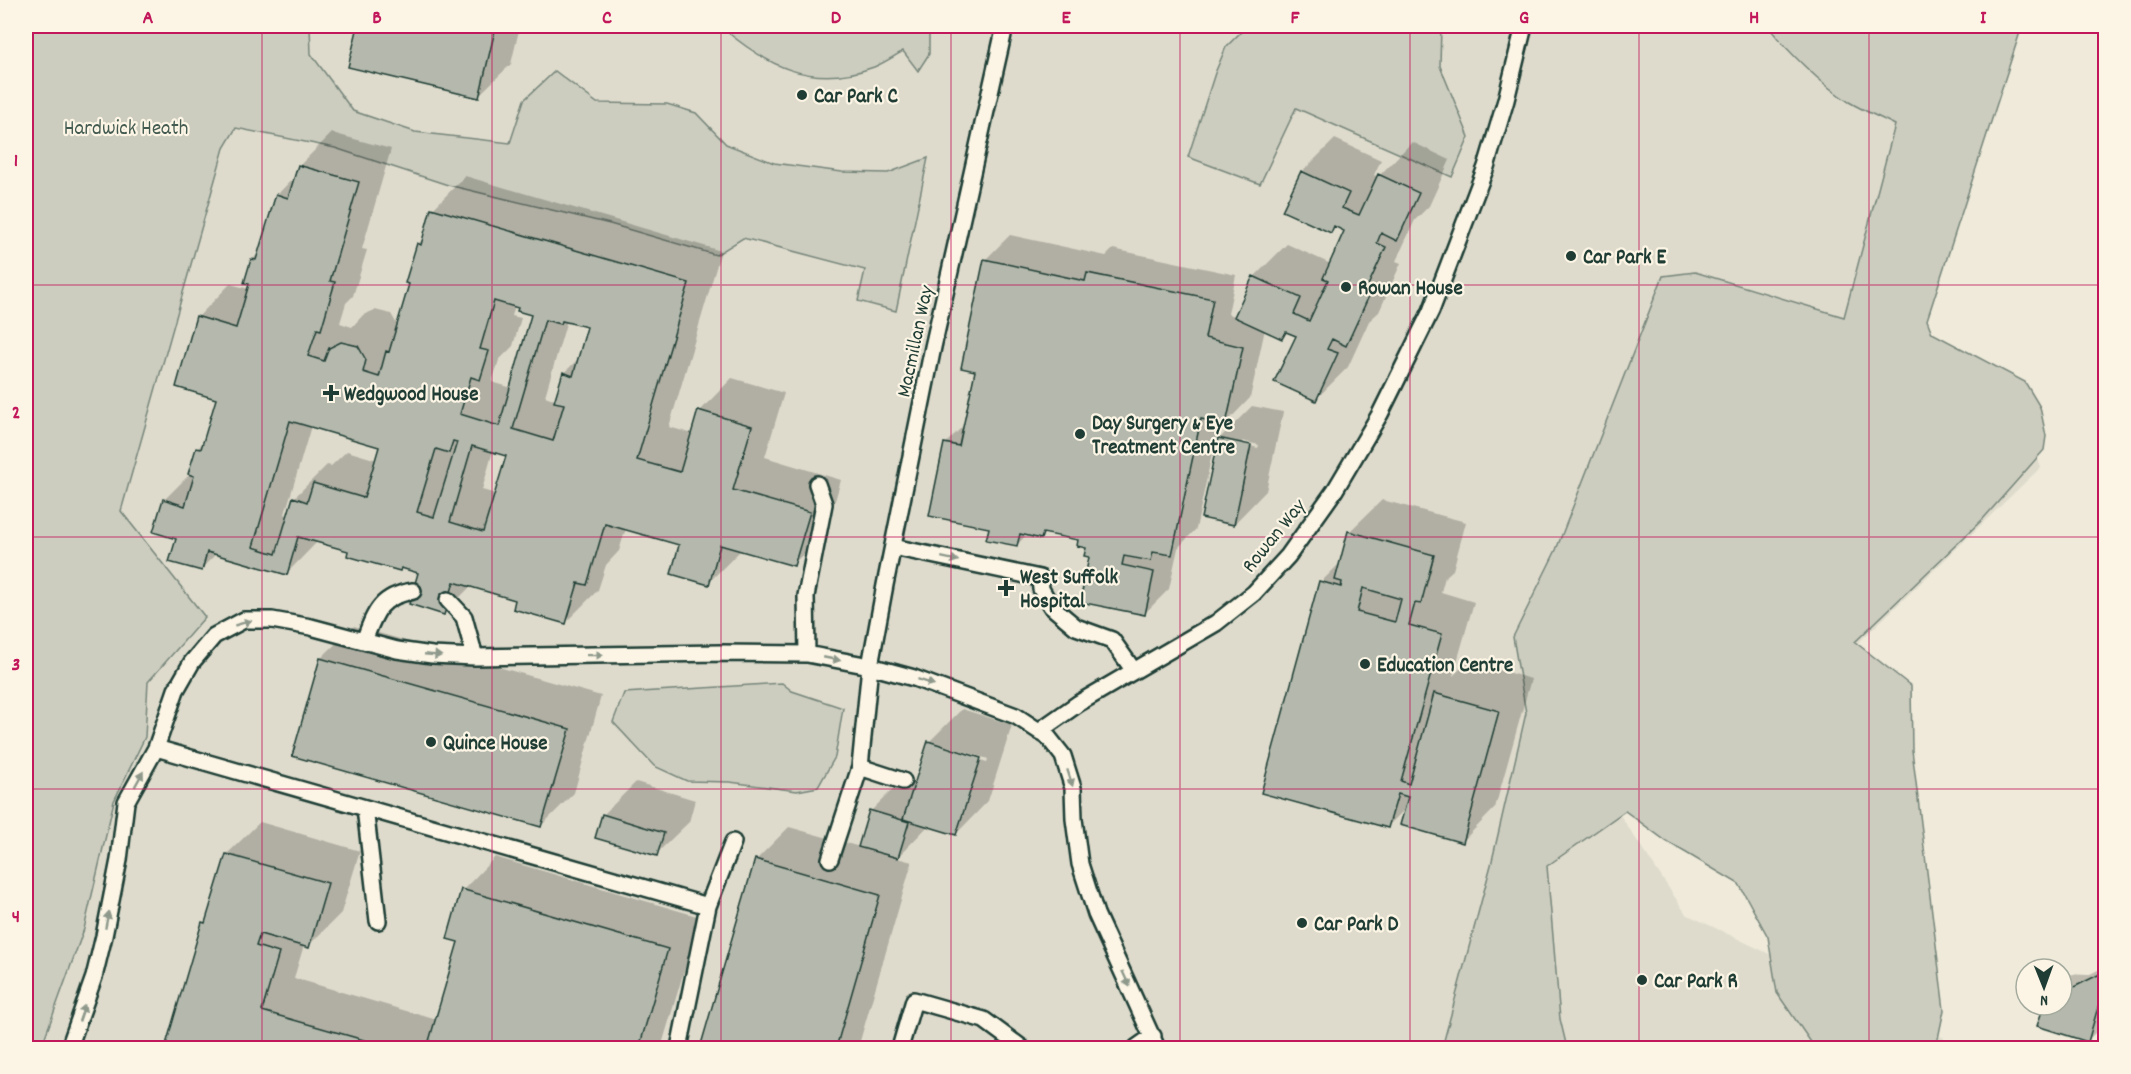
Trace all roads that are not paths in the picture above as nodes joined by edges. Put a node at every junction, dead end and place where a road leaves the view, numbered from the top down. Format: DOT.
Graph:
graph roads {
  1 [pos="1005,26"];
  2 [pos="1524,26"];
  3 [pos="817,484"];
  4 [pos="893,547"];
  5 [pos="413,591"];
  6 [pos="448,600"];
  7 [pos="364,641"];
  8 [pos="807,654"];
  9 [pos="475,657"];
  10 [pos="870,666"];
  11 [pos="1134,671"];
  12 [pos="1039,731"];
  13 [pos="156,748"];
  14 [pos="860,767"];
  15 [pos="903,781"];
  16 [pos="365,808"];
  17 [pos="733,842"];
  18 [pos="830,859"];
  19 [pos="708,906"];
  20 [pos="378,921"];
  21 [pos="1155,1042"];
  22 [pos="69,1048"];
  23 [pos="679,1048"];
  24 [pos="900,1048"];
  25 [pos="1022,1048"];
  26 [pos="1136,1048"];
  1 -- 4 [label="lane, Macmillan Way"];
  2 -- 11 [label="lane, Rowan Way"];
  3 -- 8 [label="lane"];
  4 -- 10 [label="lane, Macmillan Way"];
  4 -- 11 [label="lane, one-way"];
  5 -- 7 [label="lane"];
  6 -- 9 [label="lane"];
  7 -- 9 [label="lane, one-way"];
  13 -- 7 [label="lane, one-way"];
  9 -- 8 [label="lane, one-way"];
  8 -- 10 [label="lane, one-way"];
  10 -- 12 [label="lane, one-way"];
  10 -- 14 [label="lane, Macmillan Way"];
  11 -- 12 [label="lane, Rowan Way"];
  12 -- 21 [label="lane, one-way"];
  13 -- 16 [label="lane"];
  22 -- 13 [label="lane, one-way"];
  14 -- 15 [label="lane"];
  14 -- 18 [label="lane, Macmillan Way"];
  16 -- 19 [label="lane"];
  16 -- 20 [label="lane"];
  17 -- 19 [label="lane"];
  19 -- 23 [label="lane"];
  21 -- 26 [label="lane"];
  24 -- 25 [label="lane"];
}
